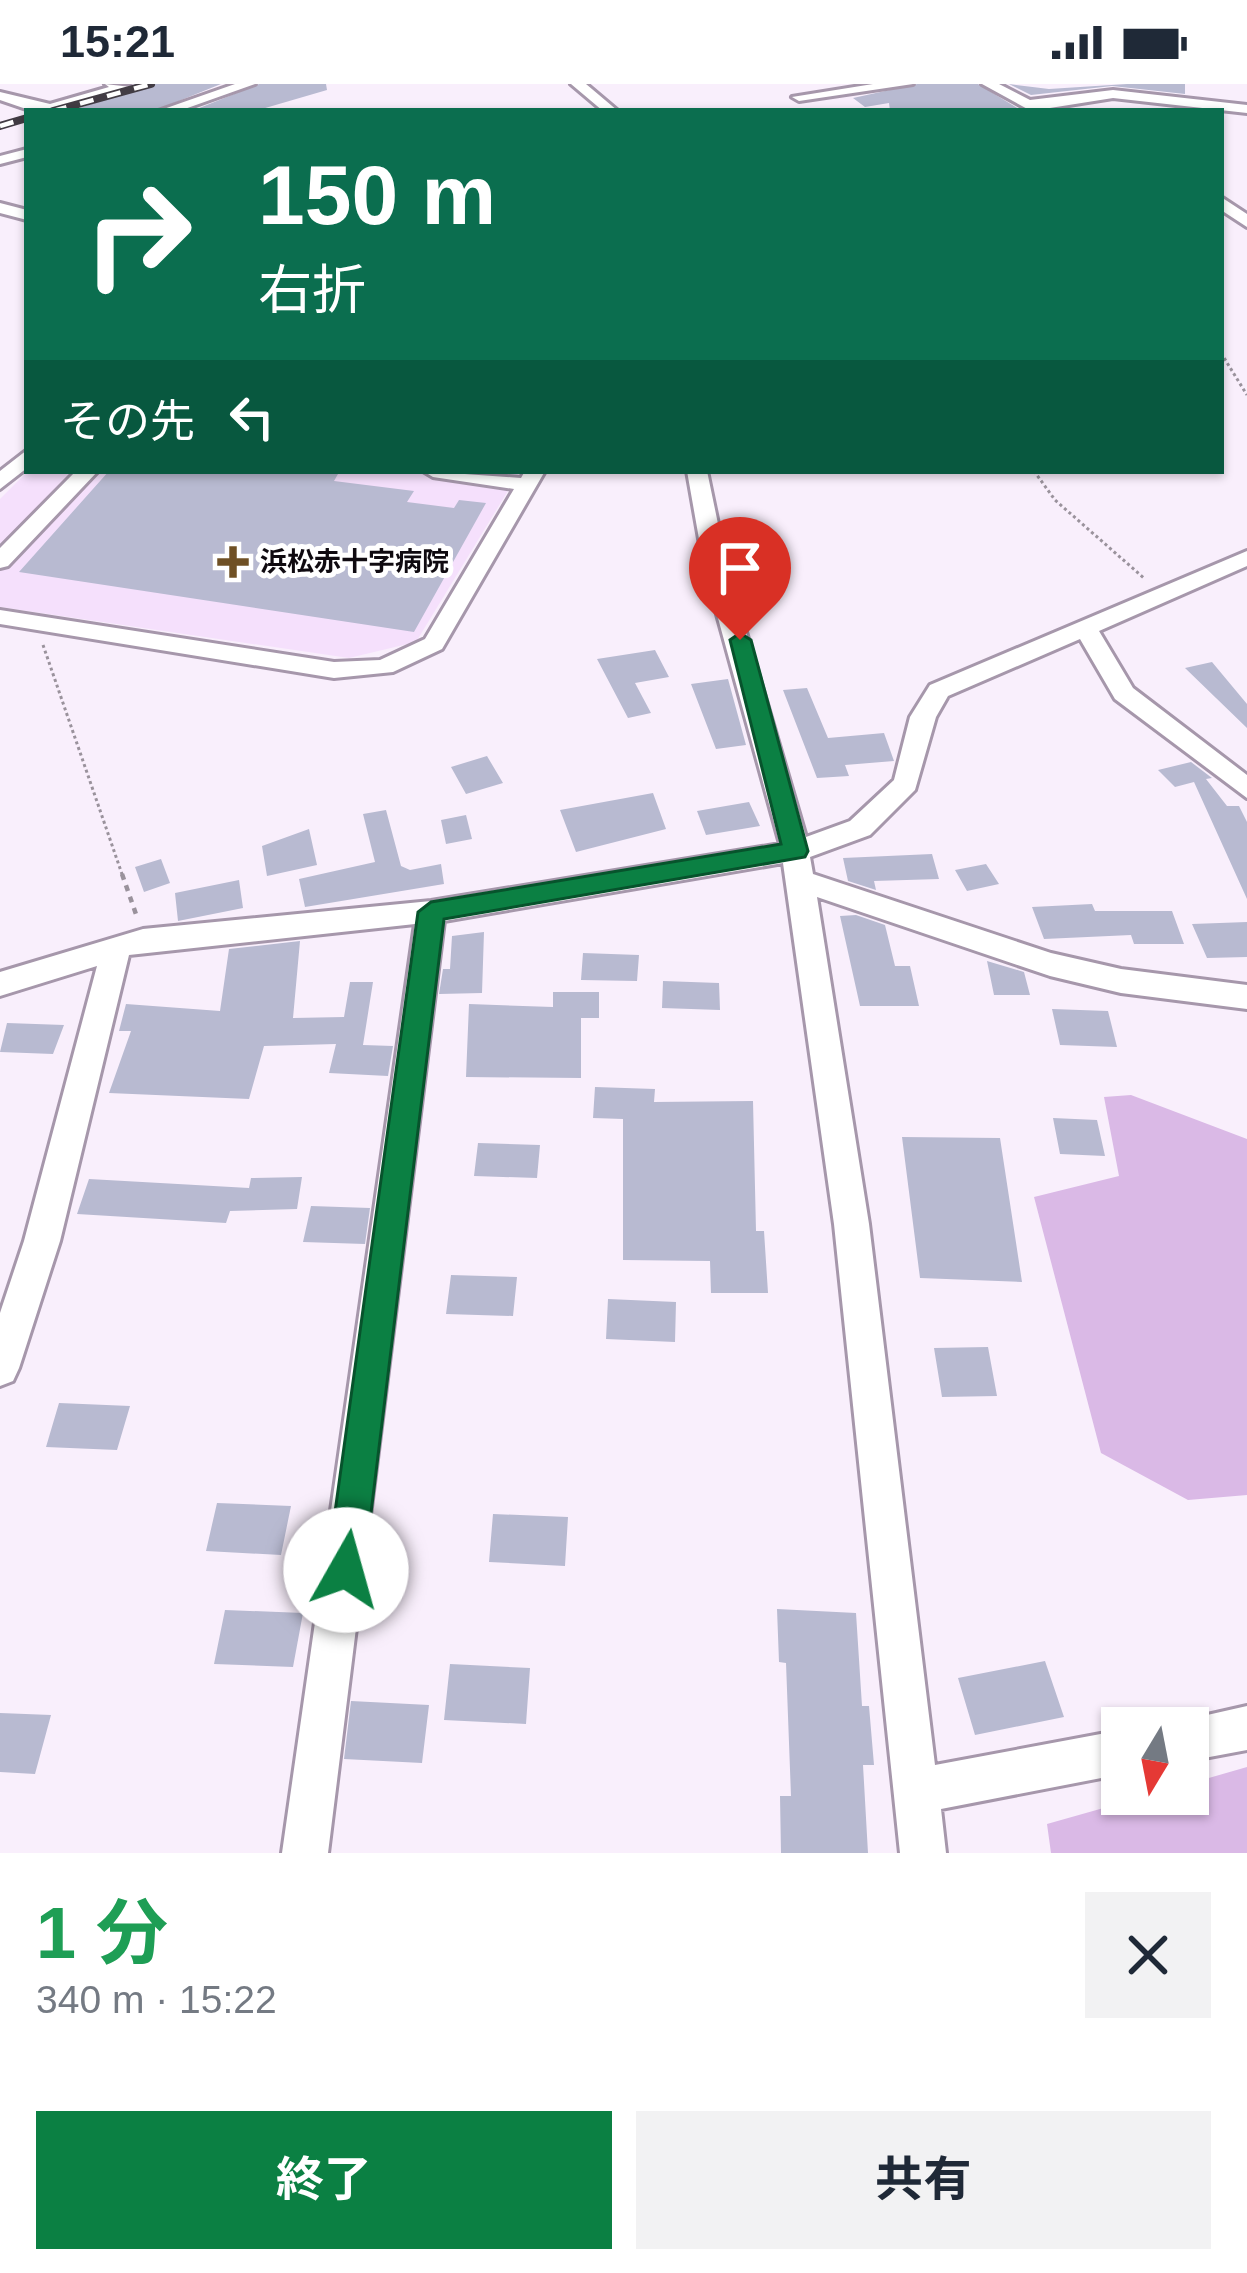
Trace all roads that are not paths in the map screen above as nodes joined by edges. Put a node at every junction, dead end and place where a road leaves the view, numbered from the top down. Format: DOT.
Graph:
graph roads {
  1 [pos="248,84"];
  2 [pos="578,84"];
  3 [pos="907,84"];
  4 [pos="989,84"];
  5 [pos="123,85"];
  6 [pos="213,94"];
  7 [pos="0,96"];
  8 [pos="799,97"];
  9 [pos="229,103"];
  10 [pos="1036,107"];
  11 [pos="42,108"];
  12 [pos="48,108"];
  13 [pos="173,108"];
  14 [pos="607,108"];
  15 [pos="1247,110"];
  16 [pos="1226,194"];
  17 [pos="1247,222"];
  18 [pos="24,459"];
  19 [pos="85,474"];
  20 [pos="475,474"];
  21 [pos="698,474"];
  22 [pos="531,478"];
  23 [pos="0,483"];
  24 [pos="0,561"];
  25 [pos="1244,562"];
  26 [pos="0,617"];
  27 [pos="1085,628"];
  28 [pos="1247,789"];
  29 [pos="798,866"];
  30 [pos="431,912"];
  31 [pos="130,943"];
  32 [pos="0,984"];
  33 [pos="1247,997"];
  34 [pos="0,1368"];
  35 [pos="1247,1728"];
  36 [pos="1209,1735"];
  37 [pos="1101,1756"];
  38 [pos="916,1792"];
  39 [pos="305,1853"];
  40 [pos="923,1853"];
  1 -- 6 [label="street"];
  2 -- 14 [label="street"];
  3 -- 8 [label="street"];
  4 -- 10 [label="street"];
  5 -- 12 [label="street"];
  6 -- 9 [label="street"];
  6 -- 13 [label="street"];
  7 -- 11 [label="street"];
  10 -- 15 [label="street"];
  16 -- 17 [label="street"];
  18 -- 23 [label="street"];
  19 -- 24 [label="street"];
  20 -- 22 [label="street"];
  21 -- 29 [label="street"];
  22 -- 26 [label="street"];
  25 -- 27 [label="street"];
  27 -- 28 [label="street"];
  27 -- 29 [label="street"];
  29 -- 30 [label="street"];
  29 -- 33 [label="street"];
  29 -- 38 [label="street"];
  30 -- 31 [label="street"];
  30 -- 39 [label="street"];
  31 -- 32 [label="street"];
  31 -- 34 [label="street"];
  35 -- 36 [label="street"];
  37 -- 38 [label="street"];
  38 -- 40 [label="street"];
}
